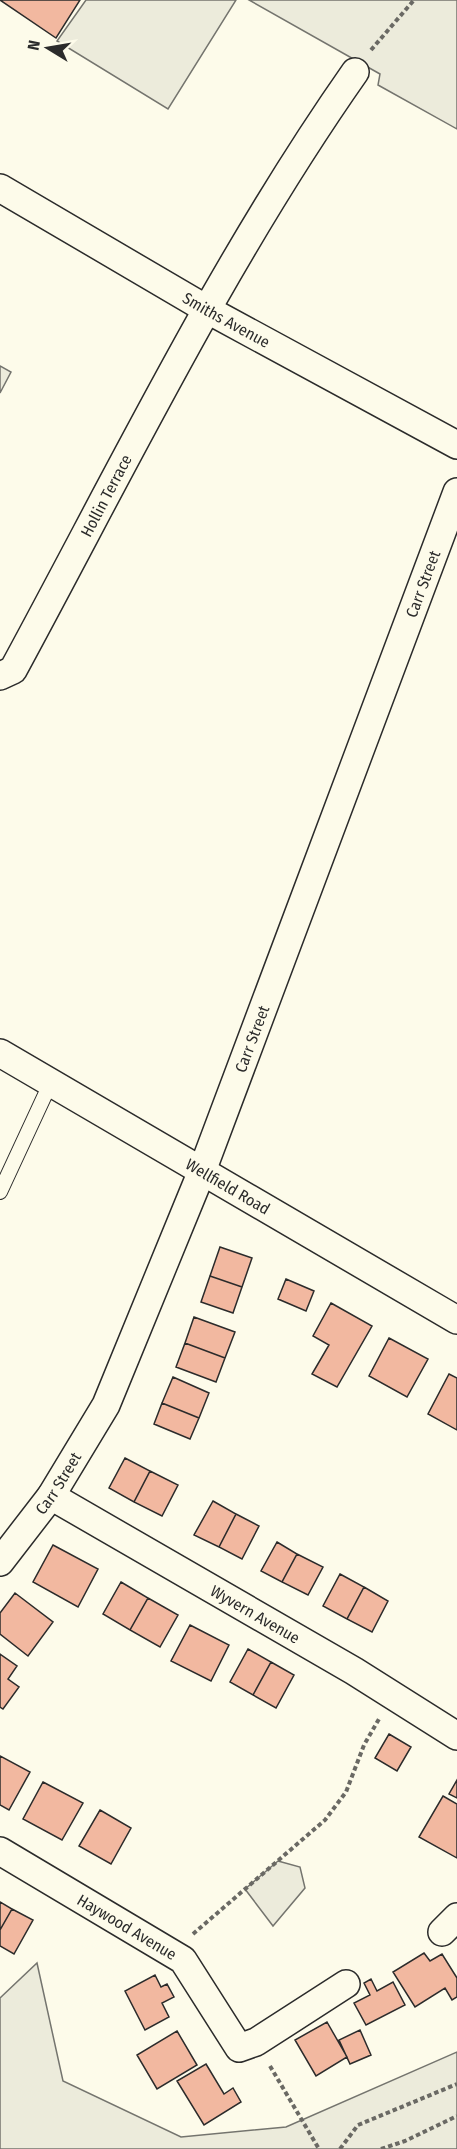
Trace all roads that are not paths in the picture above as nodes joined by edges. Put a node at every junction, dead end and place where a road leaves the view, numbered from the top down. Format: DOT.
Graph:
graph roads {
  1 [pos="355,72"];
  2 [pos="0,188"];
  3 [pos="208,310"];
  4 [pos="457,445"];
  5 [pos="457,492"];
  6 [pos="0,675"];
  7 [pos="0,1053"];
  8 [pos="51,1082"];
  9 [pos="202,1171"];
  10 [pos="0,1192"];
  11 [pos="457,1320"];
  12 [pos="51,1496"];
  13 [pos="0,1562"];
  14 [pos="457,1736"];
  15 [pos="0,1851"];
  16 [pos="346,1984"];
  1 -- 3 [label="street, Hollin Terrace"];
  2 -- 3 [label="street, Smiths Avenue"];
  3 -- 4 [label="street, Smiths Avenue"];
  3 -- 6 [label="street, Hollin Terrace"];
  5 -- 9 [label="street, Carr Street"];
  7 -- 8 [label="street, Wellfield Road"];
  8 -- 9 [label="street, Wellfield Road"];
  8 -- 10 [label="lane"];
  9 -- 11 [label="street, Wellfield Road"];
  9 -- 12 [label="street, Carr Street"];
  12 -- 13 [label="street, Carr Street"];
  12 -- 14 [label="street, Wyvern Avenue"];
  15 -- 16 [label="street, Haywood Avenue"];
}
